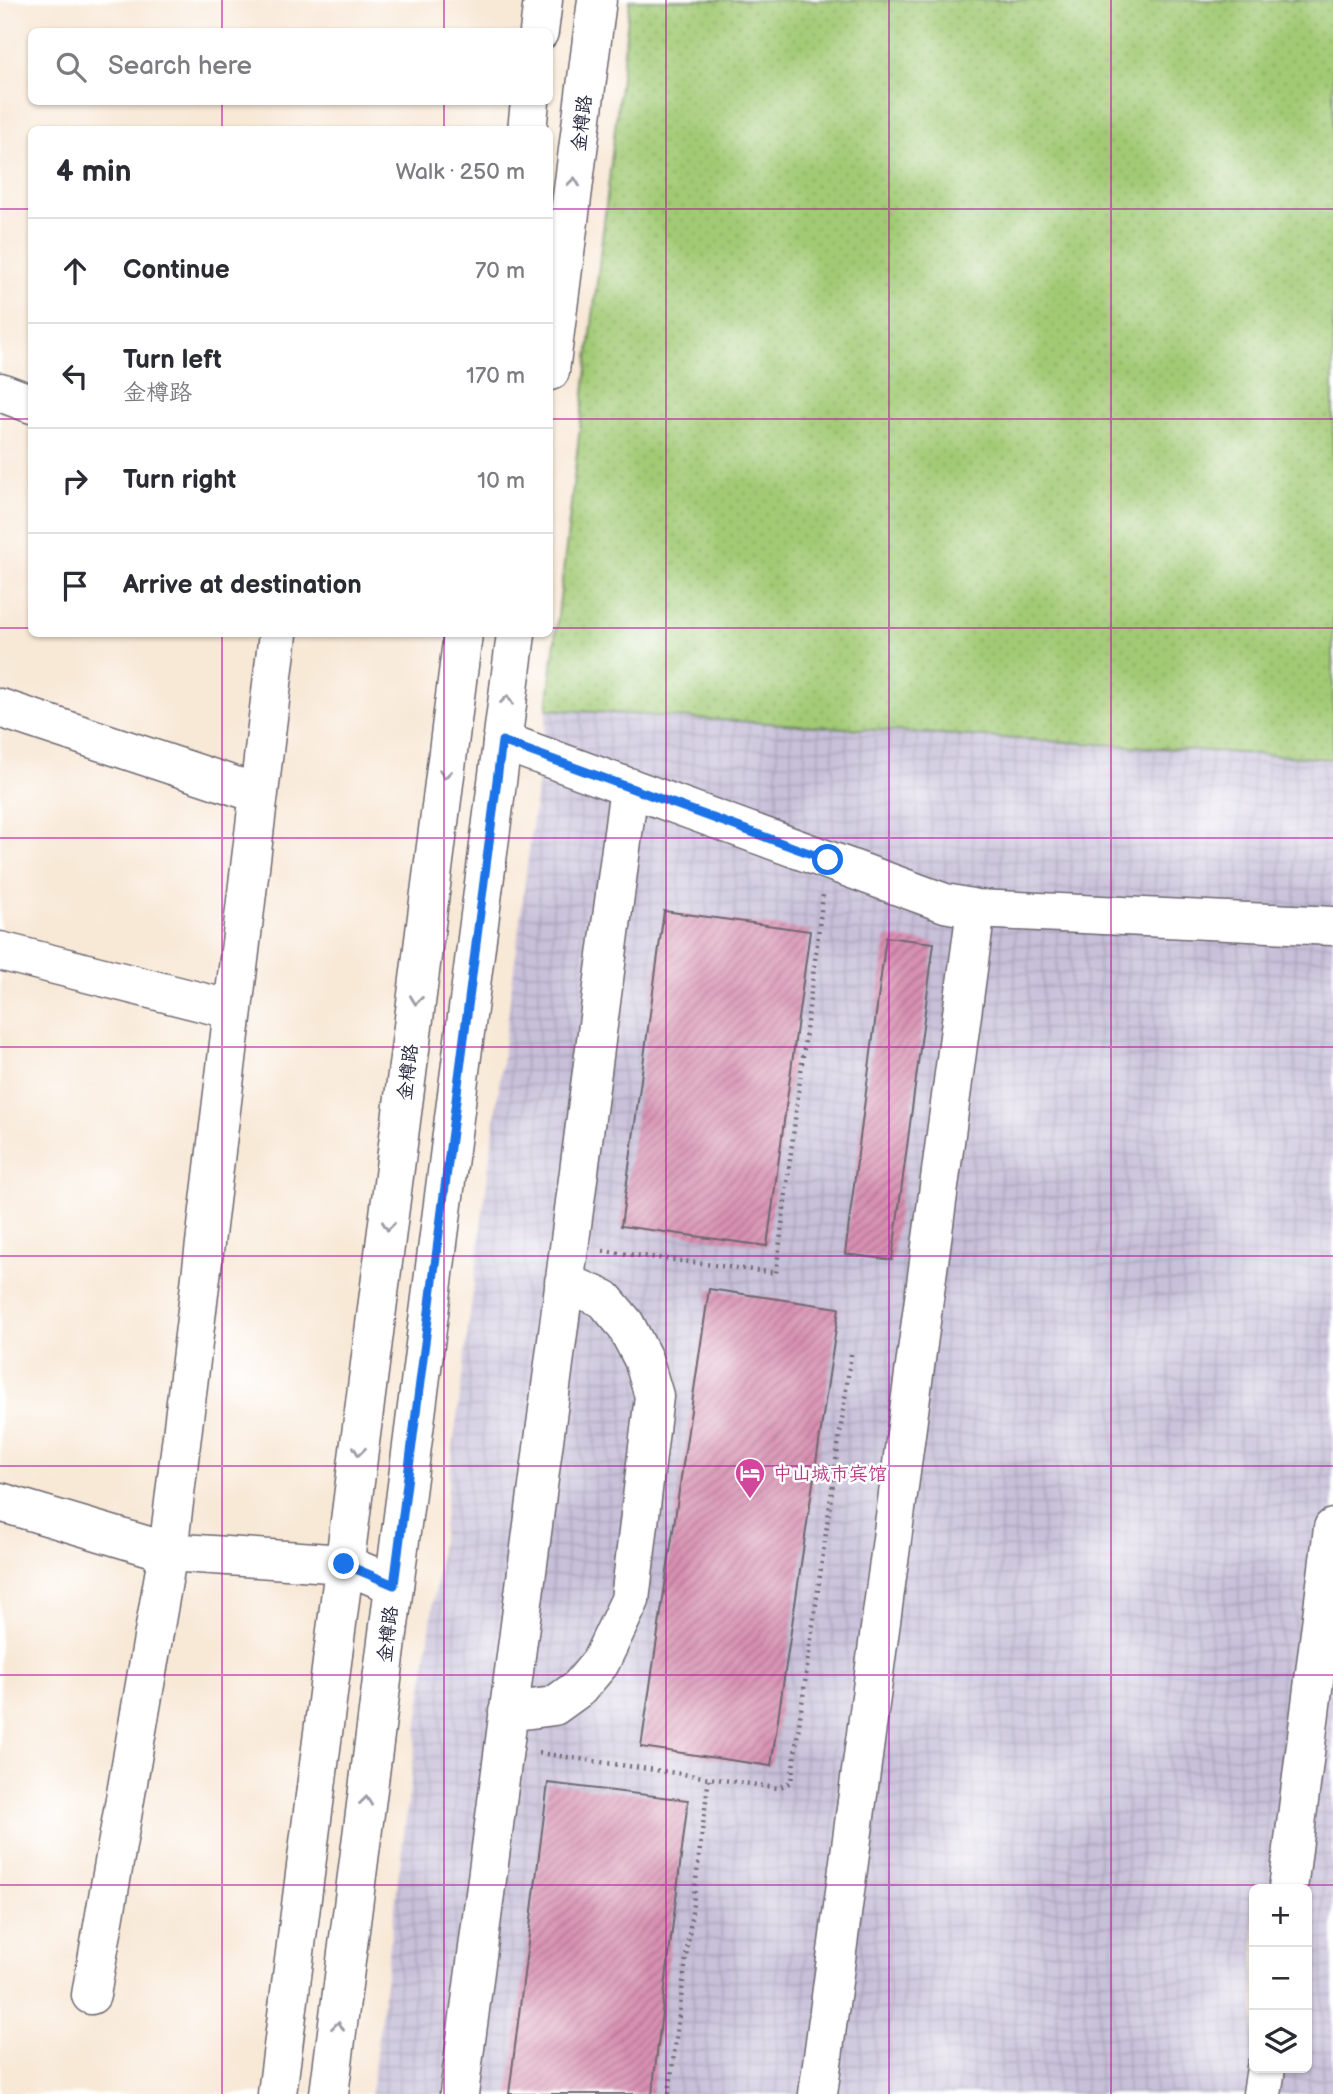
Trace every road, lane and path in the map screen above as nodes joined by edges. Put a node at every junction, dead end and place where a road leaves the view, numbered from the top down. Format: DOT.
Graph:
graph roads {
  1 [pos="543,0"];
  2 [pos="597,0"];
  3 [pos="540,28"];
  4 [pos="530,105"];
  5 [pos="527,126"];
  6 [pos="553,348"];
  7 [pos="0,392"];
  8 [pos="28,402"];
  9 [pos="278,637"];
  10 [pos="463,637"];
  11 [pos="516,637"];
  12 [pos="0,708"];
  13 [pos="502,741"];
  14 [pos="629,787"];
  15 [pos="258,794"];
  16 [pos="828,860"];
  17 [pos="976,909"];
  18 [pos="1333,926"];
  19 [pos="0,951"];
  20 [pos="233,1010"];
  21 [pos="597,1250"];
  22 [pos="564,1282"];
  23 [pos="851,1354"];
  24 [pos="0,1502"];
  25 [pos="1333,1528"];
  26 [pos="169,1552"];
  27 [pos="344,1564"];
  28 [pos="394,1585"];
  29 [pos="506,1730"];
  30 [pos="709,1777"];
  31 [pos="1289,1884"];
  32 [pos="91,1996"];
  33 [pos="1265,2073"];
  34 [pos="277,2094"];
  35 [pos="329,2094"];
  36 [pos="458,2094"];
  37 [pos="669,2094"];
  38 [pos="818,2094"];
  39 [pos="1262,2094"];
  1 -- 3 [label="main road"];
  6 -- 2 [label="main road, 金樽路, one-way"];
  4 -- 5 [label="main road"];
  7 -- 8 [label="main road"];
  9 -- 15 [label="main road"];
  10 -- 27 [label="main road, 金樽路, one-way"];
  13 -- 11 [label="main road, 金樽路, one-way"];
  12 -- 15 [label="main road"];
  13 -- 14 [label="main road"];
  13 -- 28 [label="main road, 金樽路"];
  14 -- 16 [label="main road"];
  14 -- 22 [label="main road"];
  15 -- 20 [label="main road"];
  16 -- 17 [label="main road"];
  16 -- 21 [label="path"];
  17 -- 18 [label="main road"];
  17 -- 38 [label="main road"];
  19 -- 20 [label="main road"];
  20 -- 26 [label="main road"];
  22 -- 29 [label="main road"];
  22 -- 29 [label="main road"];
  23 -- 30 [label="path"];
  24 -- 26 [label="main road"];
  25 -- 31 [label="main road"];
  26 -- 27 [label="main road"];
  26 -- 32 [label="main road"];
  27 -- 28 [label="main road"];
  27 -- 34 [label="main road, 金樽路"];
  35 -- 28 [label="main road, 金樽路, one-way"];
  29 -- 30 [label="path"];
  29 -- 36 [label="main road"];
  30 -- 37 [label="path"];
  33 -- 39 [label="main road"];
}
